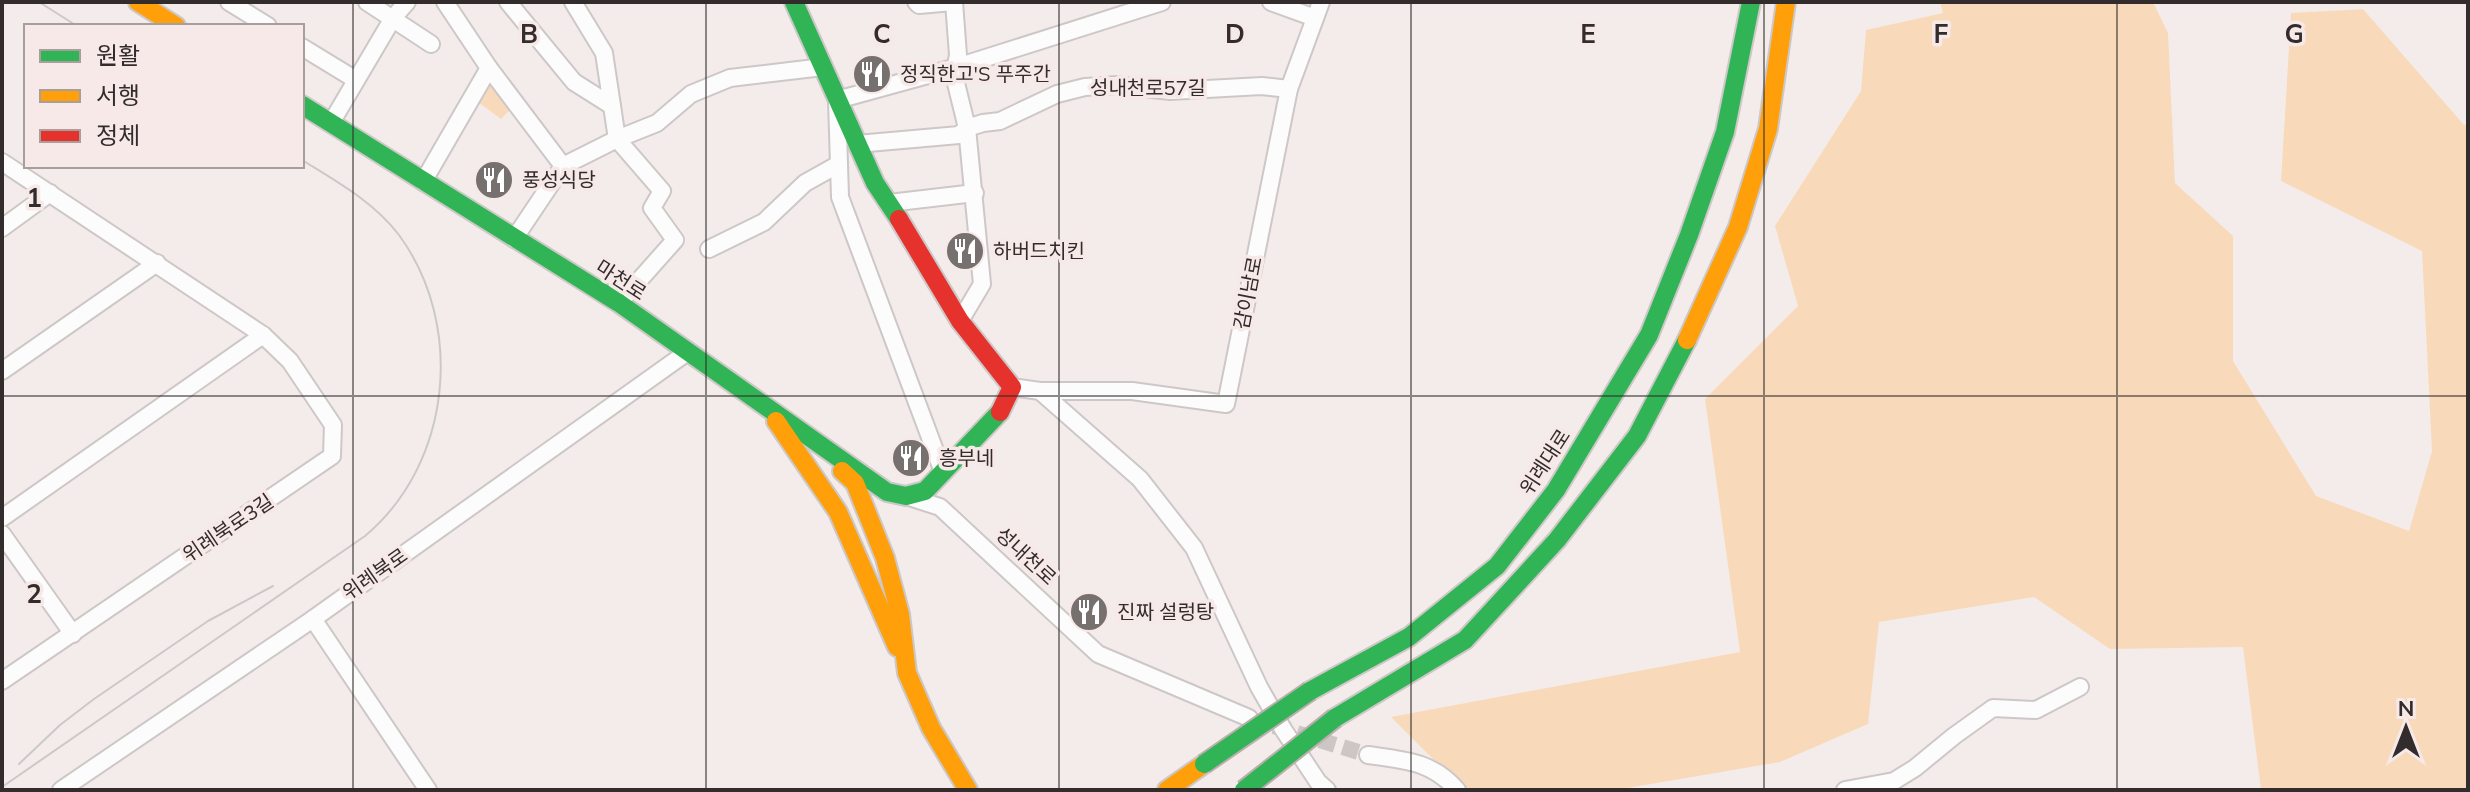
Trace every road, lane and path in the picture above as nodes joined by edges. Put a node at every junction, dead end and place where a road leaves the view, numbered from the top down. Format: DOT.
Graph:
graph roads {
  1 [pos="138,2"];
  2 [pos="229,2"];
  3 [pos="367,2"];
  4 [pos="407,2"];
  5 [pos="445,2"];
  6 [pos="508,2"];
  7 [pos="573,2"];
  8 [pos="794,2"];
  9 [pos="916,2"];
  10 [pos="954,2"];
  11 [pos="1162,2"];
  12 [pos="1271,2"];
  13 [pos="1751,2"];
  14 [pos="1786,2"];
  15 [pos="250,8"];
  16 [pos="1318,10"];
  17 [pos="393,18"];
  18 [pos="173,24"];
  19 [pos="266,24"];
  20 [pos="431,44"];
  21 [pos="304,48"];
  22 [pos="823,67"];
  23 [pos="957,67"];
  24 [pos="489,68"];
  25 [pos="356,80"];
  26 [pos="1289,89"];
  27 [pos="837,100"];
  28 [pos="304,106"];
  29 [pos="612,106"];
  30 [pos="331,123"];
  31 [pos="967,128"];
  32 [pos="617,139"];
  33 [pos="857,144"];
  34 [pos="2,162"];
  35 [pos="839,164"];
  36 [pos="563,166"];
  37 [pos="423,182"];
  38 [pos="50,193"];
  39 [pos="975,193"];
  40 [pos="889,203"];
  41 [pos="2,228"];
  42 [pos="514,239"];
  43 [pos="709,249"];
  44 [pos="157,263"];
  45 [pos="619,303"];
  46 [pos="960,321"];
  47 [pos="263,335"];
  48 [pos="686,353"];
  49 [pos="2,371"];
  50 [pos="1012,387"];
  51 [pos="1040,391"];
  52 [pos="772,413"];
  53 [pos="806,438"];
  54 [pos="943,472"];
  55 [pos="909,497"];
  56 [pos="2,518"];
  57 [pos="2,534"];
  58 [pos="313,619"];
  59 [pos="73,634"];
  60 [pos="907,673"];
  61 [pos="2,681"];
  62 [pos="2080,687"];
  63 [pos="1249,718"];
  64 [pos="1368,755"];
  65 [pos="61,790"];
  66 [pos="428,790"];
  67 [pos="968,790"];
  68 [pos="1167,790"];
  69 [pos="1244,790"];
  70 [pos="1327,790"];
  71 [pos="1457,790"];
  72 [pos="1845,790"];
  1 -- 18 [label="main road"];
  2 -- 15 [label="street"];
  3 -- 17 [label="street"];
  4 -- 17 [label="street"];
  5 -- 24 [label="street"];
  6 -- 29 [label="street"];
  7 -- 29 [label="street"];
  8 -- 22 [label="main road"];
  9 -- 10 [label="street"];
  10 -- 23 [label="street"];
  11 -- 23 [label="street"];
  12 -- 16 [label="street"];
  13 -- 68 [label="main road, 위례대로, bridge"];
  14 -- 69 [label="main road, bridge"];
  15 -- 19 [label="street"];
  16 -- 26 [label="street, 감이남로"];
  17 -- 20 [label="street"];
  17 -- 25 [label="street"];
  21 -- 25 [label="street"];
  22 -- 27 [label="main road"];
  22 -- 32 [label="street"];
  23 -- 27 [label="street"];
  23 -- 31 [label="street"];
  24 -- 36 [label="street"];
  24 -- 37 [label="street"];
  25 -- 30 [label="street"];
  26 -- 31 [label="street, 성내천로57길"];
  26 -- 51 [label="street, 감이남로"];
  27 -- 33 [label="main road"];
  27 -- 35 [label="street"];
  28 -- 30 [label="main road, 마천로"];
  29 -- 32 [label="street"];
  30 -- 37 [label="main road, 마천로"];
  31 -- 33 [label="street, 성내천로57길"];
  31 -- 39 [label="street"];
  32 -- 36 [label="street"];
  32 -- 45 [label="street"];
  33 -- 40 [label="main road"];
  34 -- 38 [label="street, 위례북로3길"];
  35 -- 43 [label="street"];
  35 -- 54 [label="street"];
  36 -- 42 [label="street"];
  37 -- 42 [label="main road, 마천로"];
  38 -- 41 [label="street"];
  38 -- 44 [label="street, 위례북로3길"];
  39 -- 40 [label="street"];
  39 -- 46 [label="street"];
  40 -- 46 [label="main road"];
  42 -- 45 [label="main road, 마천로"];
  44 -- 47 [label="street, 위례북로3길"];
  44 -- 49 [label="street"];
  45 -- 48 [label="main road, 마천로"];
  46 -- 50 [label="main road"];
  47 -- 56 [label="street"];
  47 -- 59 [label="street, 위례북로3길"];
  48 -- 52 [label="main road, 마천로"];
  48 -- 58 [label="street, 위례북로"];
  50 -- 51 [label="street"];
  50 -- 54 [label="main road"];
  51 -- 70 [label="street"];
  52 -- 53 [label="main road, 마천로"];
  52 -- 60 [label="main road"];
  53 -- 55 [label="main road, 마천로"];
  53 -- 60 [label="main road"];
  54 -- 55 [label="main road"];
  55 -- 63 [label="street, 성내천로"];
  57 -- 59 [label="street"];
  58 -- 65 [label="street, 위례북로"];
  58 -- 66 [label="street"];
  59 -- 61 [label="street, 위례북로3길"];
  60 -- 67 [label="main road"];
  62 -- 72 [label="street"];
  64 -- 71 [label="street"];
}
